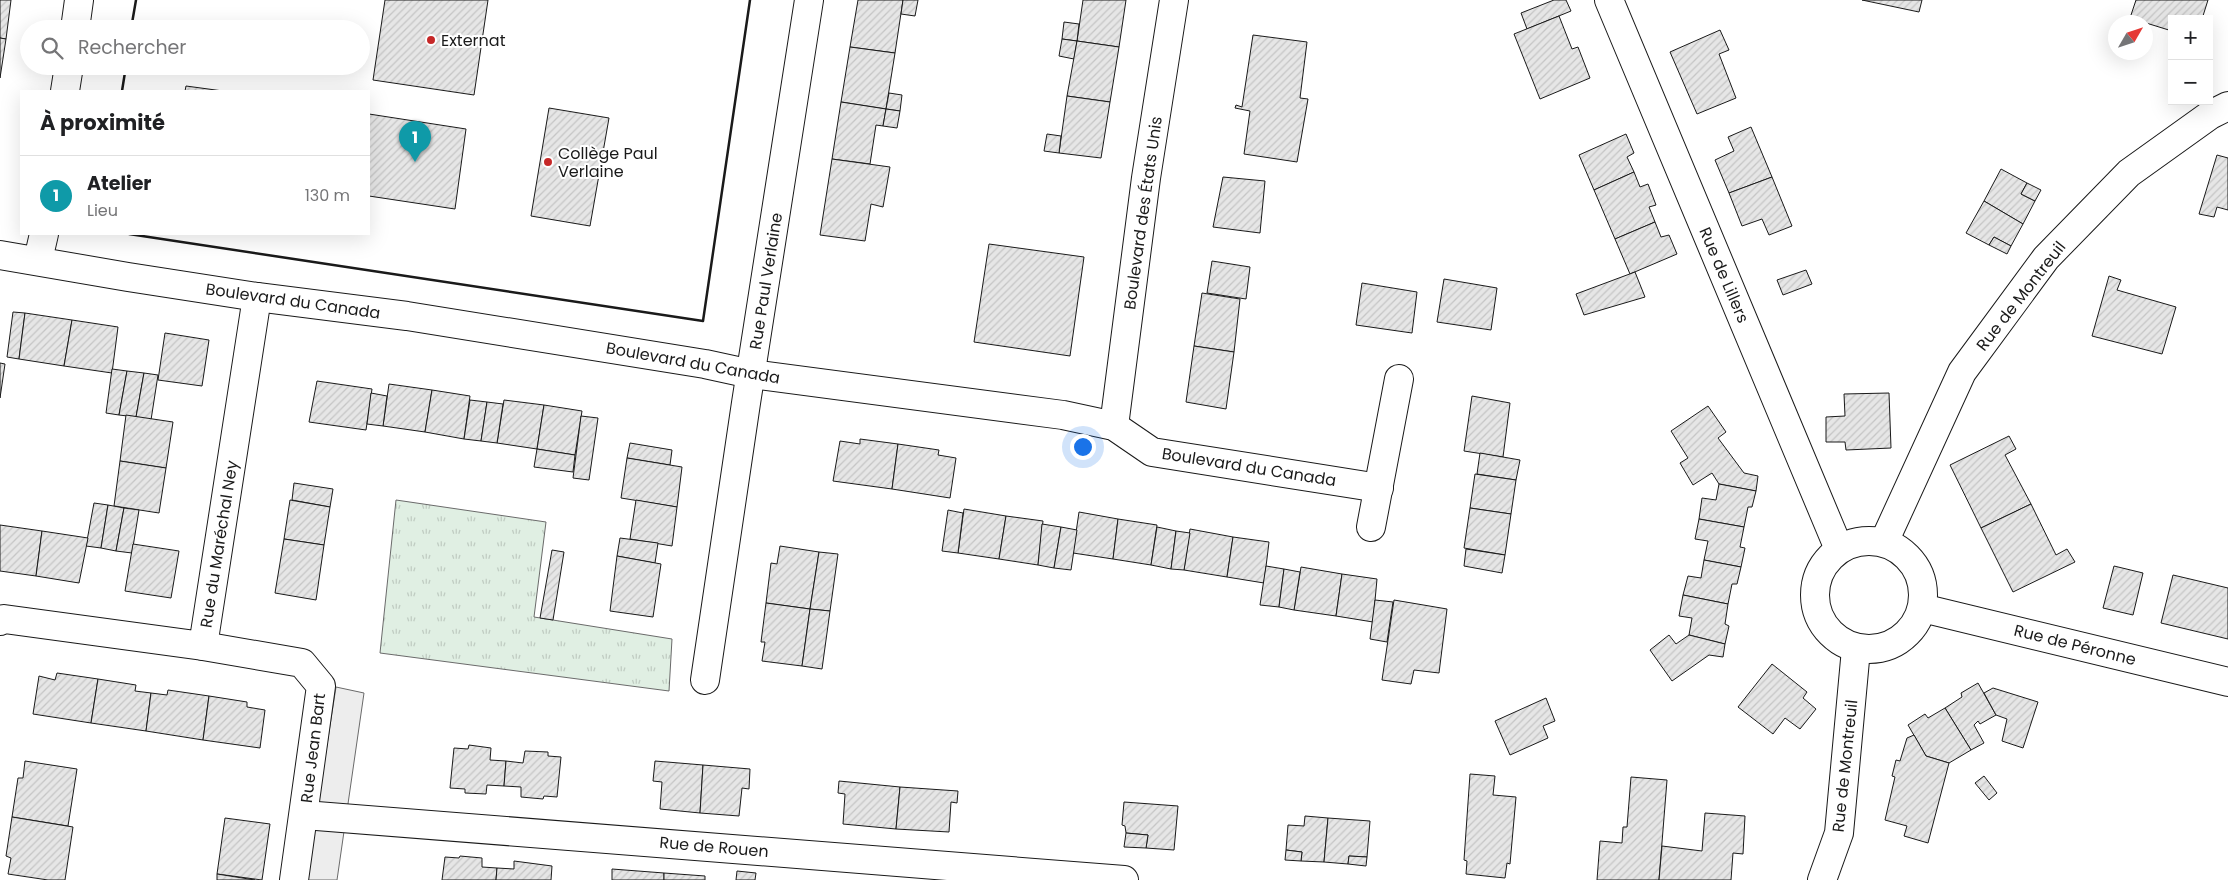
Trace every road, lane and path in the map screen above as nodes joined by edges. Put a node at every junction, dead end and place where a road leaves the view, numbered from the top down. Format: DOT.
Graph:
graph roads {
  1 [pos="79,0"];
  2 [pos="809,0"];
  3 [pos="1174,0"];
  4 [pos="1609,0"];
  5 [pos="76,20"];
  6 [pos="68,75"];
  7 [pos="65,90"];
  8 [pos="2228,106"];
  9 [pos="44,235"];
  10 [pos="0,255"];
  11 [pos="38,260"];
  12 [pos="257,297"];
  13 [pos="751,374"];
  14 [pos="1399,379"];
  15 [pos="1114,426"];
  16 [pos="1378,488"];
  17 [pos="1371,527"];
  18 [pos="1884,542"];
  19 [pos="1839,549"];
  20 [pos="1922,608"];
  21 [pos="0,621"];
  22 [pos="203,646"];
  23 [pos="1856,649"];
  24 [pos="705,680"];
  25 [pos="2228,682"];
  26 [pos="304,816"];
  27 [pos="294,880"];
  28 [pos="1124,880"];
  29 [pos="1822,880"];
  1 -- 5 [label="street"];
  2 -- 13 [label="street, Rue Paul Verlaine"];
  3 -- 15 [label="street, Boulevard des États Unis"];
  4 -- 19 [label="street, Rue de Lillers"];
  6 -- 7 [label="street"];
  8 -- 18 [label="street, Rue de Montreuil"];
  9 -- 11 [label="street"];
  10 -- 11 [label="street, Boulevard du Canada"];
  11 -- 12 [label="street, Boulevard du Canada"];
  12 -- 13 [label="street, Boulevard du Canada"];
  12 -- 22 [label="street, Rue du Maréchal Ney"];
  13 -- 15 [label="street, Boulevard du Canada"];
  13 -- 24 [label="street, Rue Paul Verlaine"];
  14 -- 16 [label="street"];
  15 -- 16 [label="street, Boulevard du Canada"];
  16 -- 17 [label="street"];
  18 -- 19 [label="street"];
  18 -- 20 [label="street"];
  19 -- 23 [label="street"];
  20 -- 23 [label="street"];
  20 -- 25 [label="street, Rue de Péronne"];
  21 -- 22 [label="street, Rue du Maréchal Ney"];
  22 -- 26 [label="street, Rue Jean Bart"];
  23 -- 29 [label="street, Rue de Montreuil"];
  26 -- 27 [label="street, Rue Jean Bart"];
  26 -- 28 [label="street, Rue de Rouen"];
}
